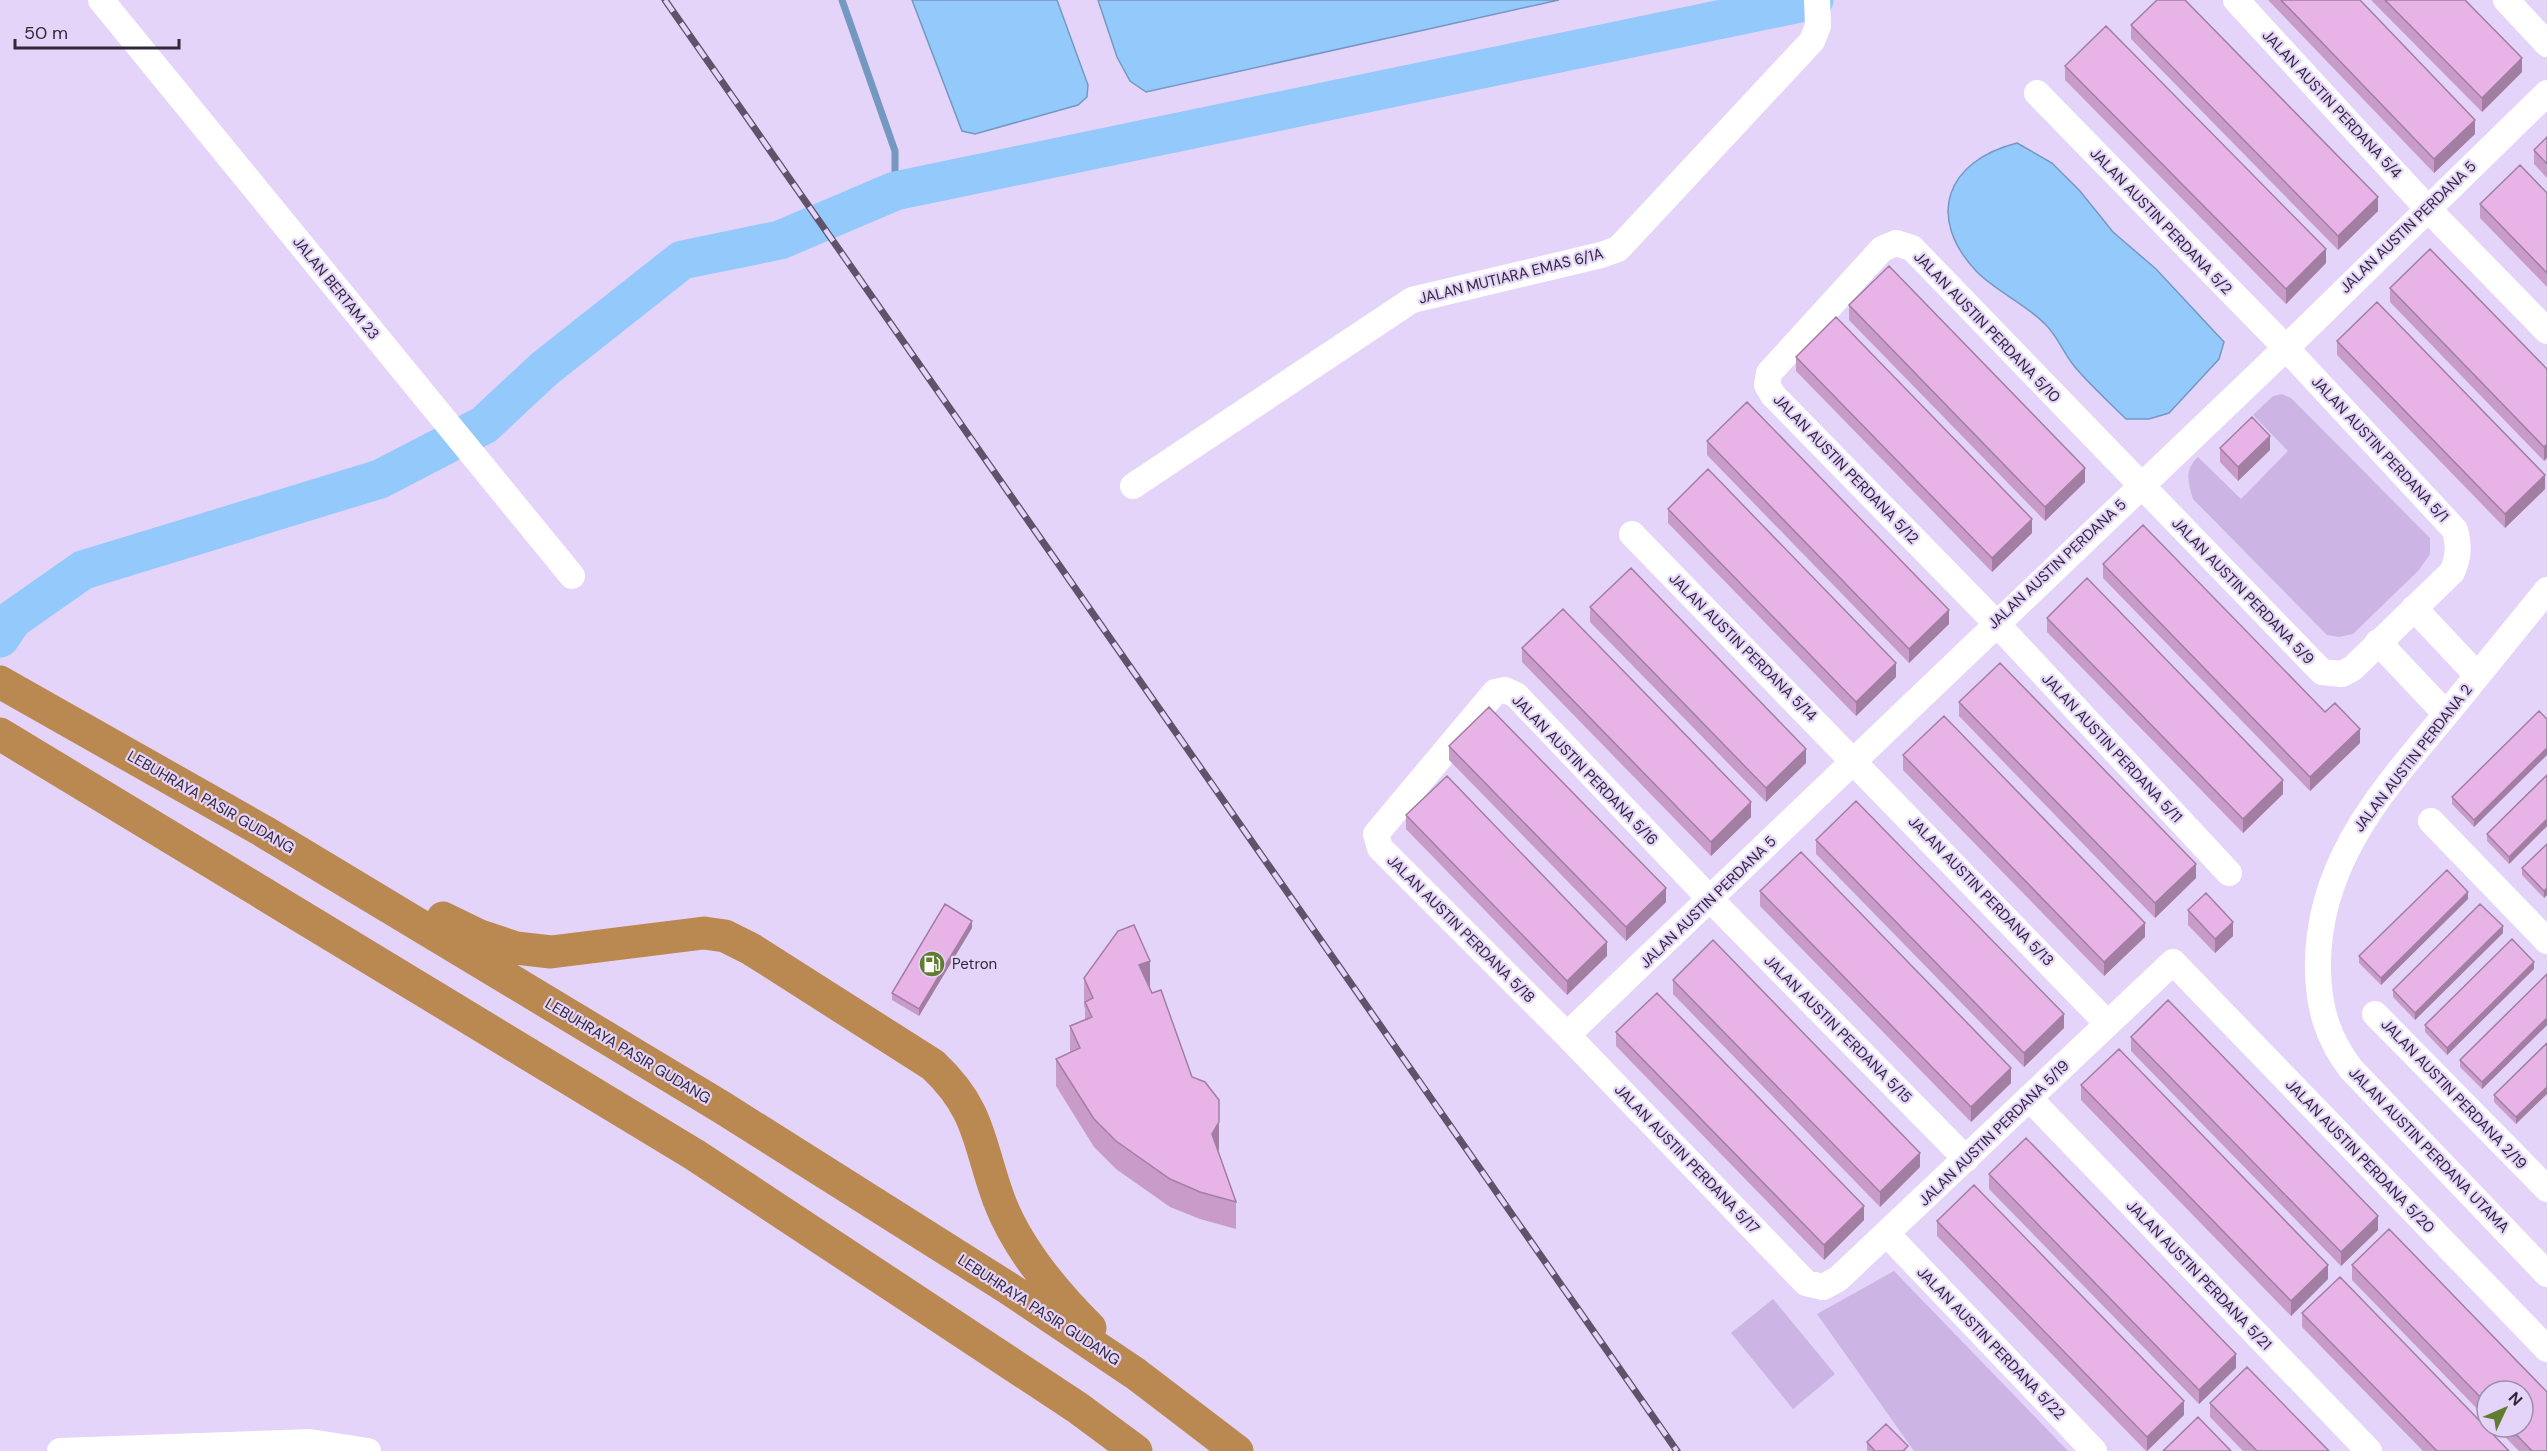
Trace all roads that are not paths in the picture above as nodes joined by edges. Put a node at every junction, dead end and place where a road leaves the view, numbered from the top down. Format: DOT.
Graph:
graph roads {
  1 [pos="101,0"];
  2 [pos="2236,0"];
  3 [pos="2506,0"];
  4 [pos="1817,8"];
  5 [pos="2547,44"];
  6 [pos="2037,93"];
  7 [pos="2547,93"];
  8 [pos="2427,208"];
  9 [pos="1828,308"];
  10 [pos="2547,331"];
  11 [pos="2286,348"];
  12 [pos="1133,486"];
  13 [pos="2140,486"];
  14 [pos="1632,534"];
  15 [pos="572,576"];
  16 [pos="2547,590"];
  17 [pos="2419,603"];
  18 [pos="1996,623"];
  19 [pos="2383,637"];
  20 [pos="2482,670"];
  21 [pos="11,688"];
  22 [pos="2450,709"];
  23 [pos="4,737"];
  24 [pos="1854,760"];
  25 [pos="1435,762"];
  26 [pos="2432,821"];
  27 [pos="263,831"];
  28 [pos="2229,873"];
  29 [pos="1710,899"];
  30 [pos="2547,941"];
  31 [pos="2173,962"];
  32 [pos="2376,1014"];
  33 [pos="2323,1018"];
  34 [pos="2107,1023"];
  35 [pos="1567,1035"];
  36 [pos="2029,1098"];
  37 [pos="1966,1160"];
  38 [pos="2542,1175"];
  39 [pos="1888,1235"];
  40 [pos="2547,1274"];
  41 [pos="1806,1283"];
  42 [pos="2547,1349"];
  43 [pos="1136,1374"];
  44 [pos="60,1451"];
  45 [pos="368,1451"];
  46 [pos="1136,1451"];
  47 [pos="1237,1451"];
  48 [pos="2094,1451"];
  49 [pos="2369,1451"];
  1 -- 15 [label="street, JALAN BERTAM 23"];
  2 -- 8 [label="street, JALAN AUSTIN PERDANA 5/4"];
  3 -- 5 [label="street"];
  4 -- 12 [label="street, JALAN MUTIARA EMAS 6/1A"];
  6 -- 11 [label="street, JALAN AUSTIN PERDANA 5/2"];
  7 -- 8 [label="street, JALAN AUSTIN PERDANA 5"];
  8 -- 10 [label="street, JALAN AUSTIN PERDANA 5/4"];
  8 -- 11 [label="street, JALAN AUSTIN PERDANA 5"];
  9 -- 13 [label="street, JALAN AUSTIN PERDANA 5/10"];
  9 -- 18 [label="street, JALAN AUSTIN PERDANA 5/12"];
  11 -- 13 [label="street, JALAN AUSTIN PERDANA 5"];
  11 -- 17 [label="street, JALAN AUSTIN PERDANA 5/1"];
  13 -- 18 [label="street, JALAN AUSTIN PERDANA 5"];
  13 -- 19 [label="street, JALAN AUSTIN PERDANA 5/9"];
  14 -- 24 [label="street, JALAN AUSTIN PERDANA 5/14"];
  16 -- 20 [label="street, JALAN AUSTIN PERDANA 2"];
  17 -- 19 [label="street, JALAN AUSTIN PERDANA 5/9"];
  17 -- 20 [label="street"];
  18 -- 24 [label="street, JALAN AUSTIN PERDANA 5"];
  18 -- 28 [label="street, JALAN AUSTIN PERDANA 5/11"];
  19 -- 22 [label="street"];
  20 -- 22 [label="street, JALAN AUSTIN PERDANA 2"];
  21 -- 27 [label="highway, LEBUHRAYA PASIR GUDANG"];
  22 -- 33 [label="street, JALAN AUSTIN PERDANA 2"];
  23 -- 46 [label="highway"];
  24 -- 29 [label="street, JALAN AUSTIN PERDANA 5"];
  24 -- 34 [label="street, JALAN AUSTIN PERDANA 5/13"];
  25 -- 29 [label="street, JALAN AUSTIN PERDANA 5/16"];
  25 -- 35 [label="street, JALAN AUSTIN PERDANA 5/18"];
  26 -- 30 [label="street"];
  27 -- 43 [label="highway, LEBUHRAYA PASIR GUDANG"];
  27 -- 43 [label="highway"];
  29 -- 35 [label="street, JALAN AUSTIN PERDANA 5"];
  29 -- 37 [label="street, JALAN AUSTIN PERDANA 5/15"];
  31 -- 34 [label="street, JALAN AUSTIN PERDANA 5/19"];
  31 -- 42 [label="street, JALAN AUSTIN PERDANA 5/20"];
  32 -- 38 [label="street, JALAN AUSTIN PERDANA 2/19"];
  33 -- 40 [label="street, JALAN AUSTIN PERDANA UTAMA"];
  34 -- 36 [label="street, JALAN AUSTIN PERDANA 5/19"];
  35 -- 41 [label="street, JALAN AUSTIN PERDANA 5/17"];
  36 -- 37 [label="street, JALAN AUSTIN PERDANA 5/19"];
  36 -- 49 [label="street, JALAN AUSTIN PERDANA 5/21"];
  37 -- 39 [label="street, JALAN AUSTIN PERDANA 5/19"];
  39 -- 41 [label="street, JALAN AUSTIN PERDANA 5/19"];
  39 -- 48 [label="street, JALAN AUSTIN PERDANA 5/22"];
  43 -- 47 [label="highway, LEBUHRAYA PASIR GUDANG"];
  44 -- 45 [label="street"];
}
